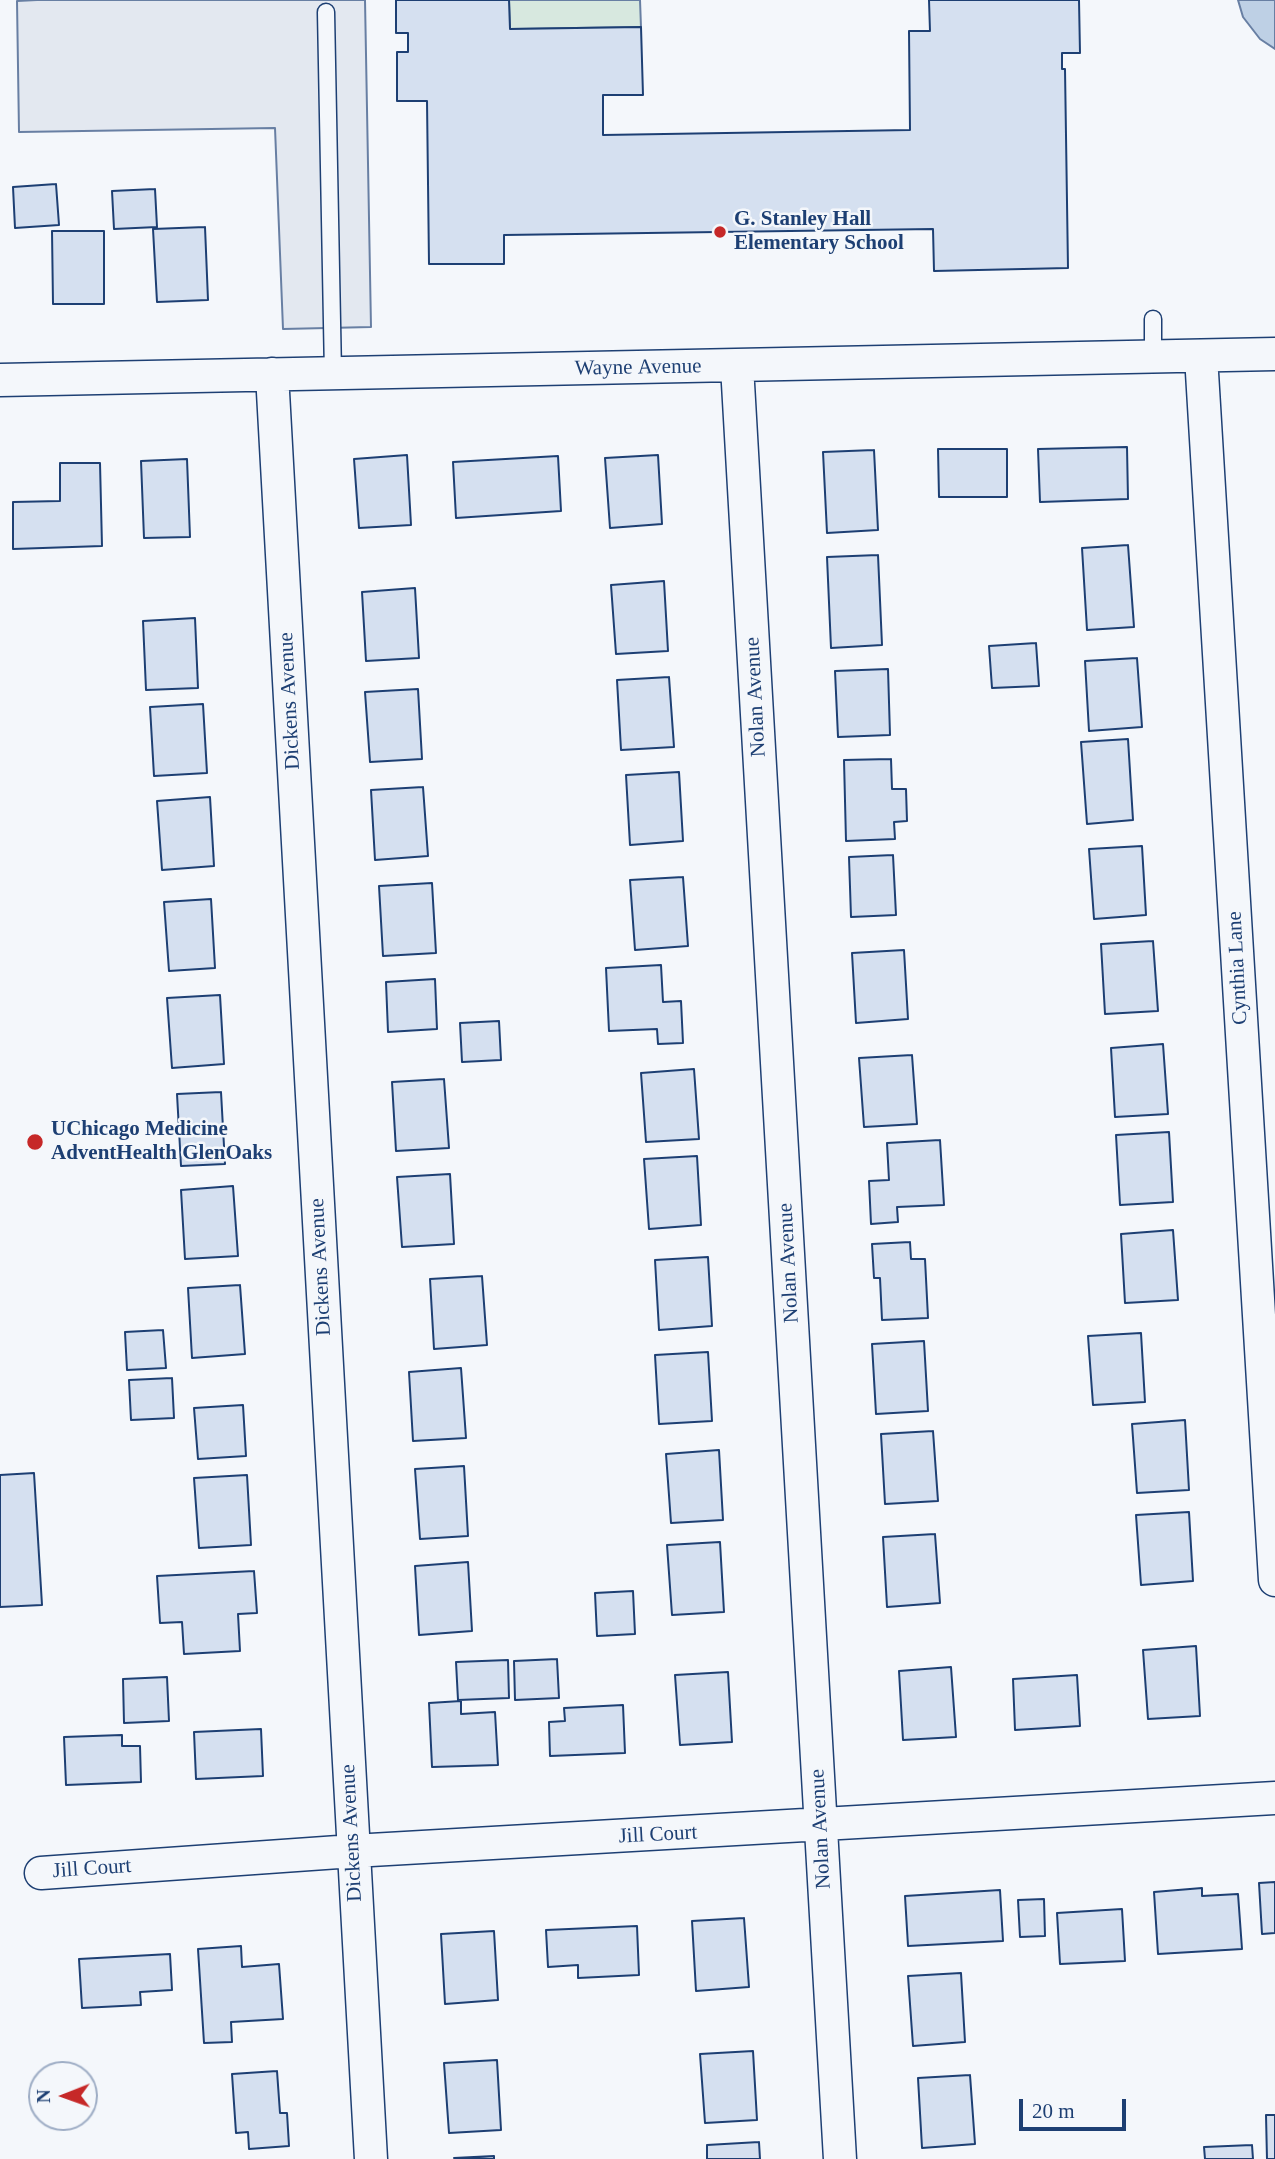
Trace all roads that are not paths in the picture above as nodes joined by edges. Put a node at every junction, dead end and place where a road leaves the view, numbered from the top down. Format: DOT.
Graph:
graph roads {
  1 [pos="326,12"];
  2 [pos="1153,319"];
  3 [pos="1275,354"];
  4 [pos="1201,356"];
  5 [pos="1153,357"];
  6 [pos="737,366"];
  7 [pos="272,374"];
  8 [pos="333,374"];
  9 [pos="0,380"];
  10 [pos="1275,1580"];
  11 [pos="1275,1798"];
  12 [pos="821,1826"];
  13 [pos="353,1852"];
  14 [pos="41,1873"];
  15 [pos="372,2159"];
  16 [pos="840,2159"];
  1 -- 8 [label="lane"];
  2 -- 5 [label="lane"];
  3 -- 4 [label="street, Wayne Avenue"];
  4 -- 5 [label="street, Wayne Avenue"];
  4 -- 10 [label="street, Cynthia Lane"];
  5 -- 6 [label="street, Wayne Avenue"];
  6 -- 8 [label="street, Wayne Avenue"];
  6 -- 12 [label="street, Nolan Avenue"];
  7 -- 8 [label="street, Wayne Avenue"];
  7 -- 9 [label="street, Wayne Avenue"];
  7 -- 13 [label="street, Dickens Avenue"];
  11 -- 12 [label="street, Jill Court"];
  12 -- 13 [label="street, Jill Court"];
  12 -- 16 [label="street, Nolan Avenue"];
  13 -- 14 [label="street, Jill Court"];
  13 -- 15 [label="street, Dickens Avenue"];
}
